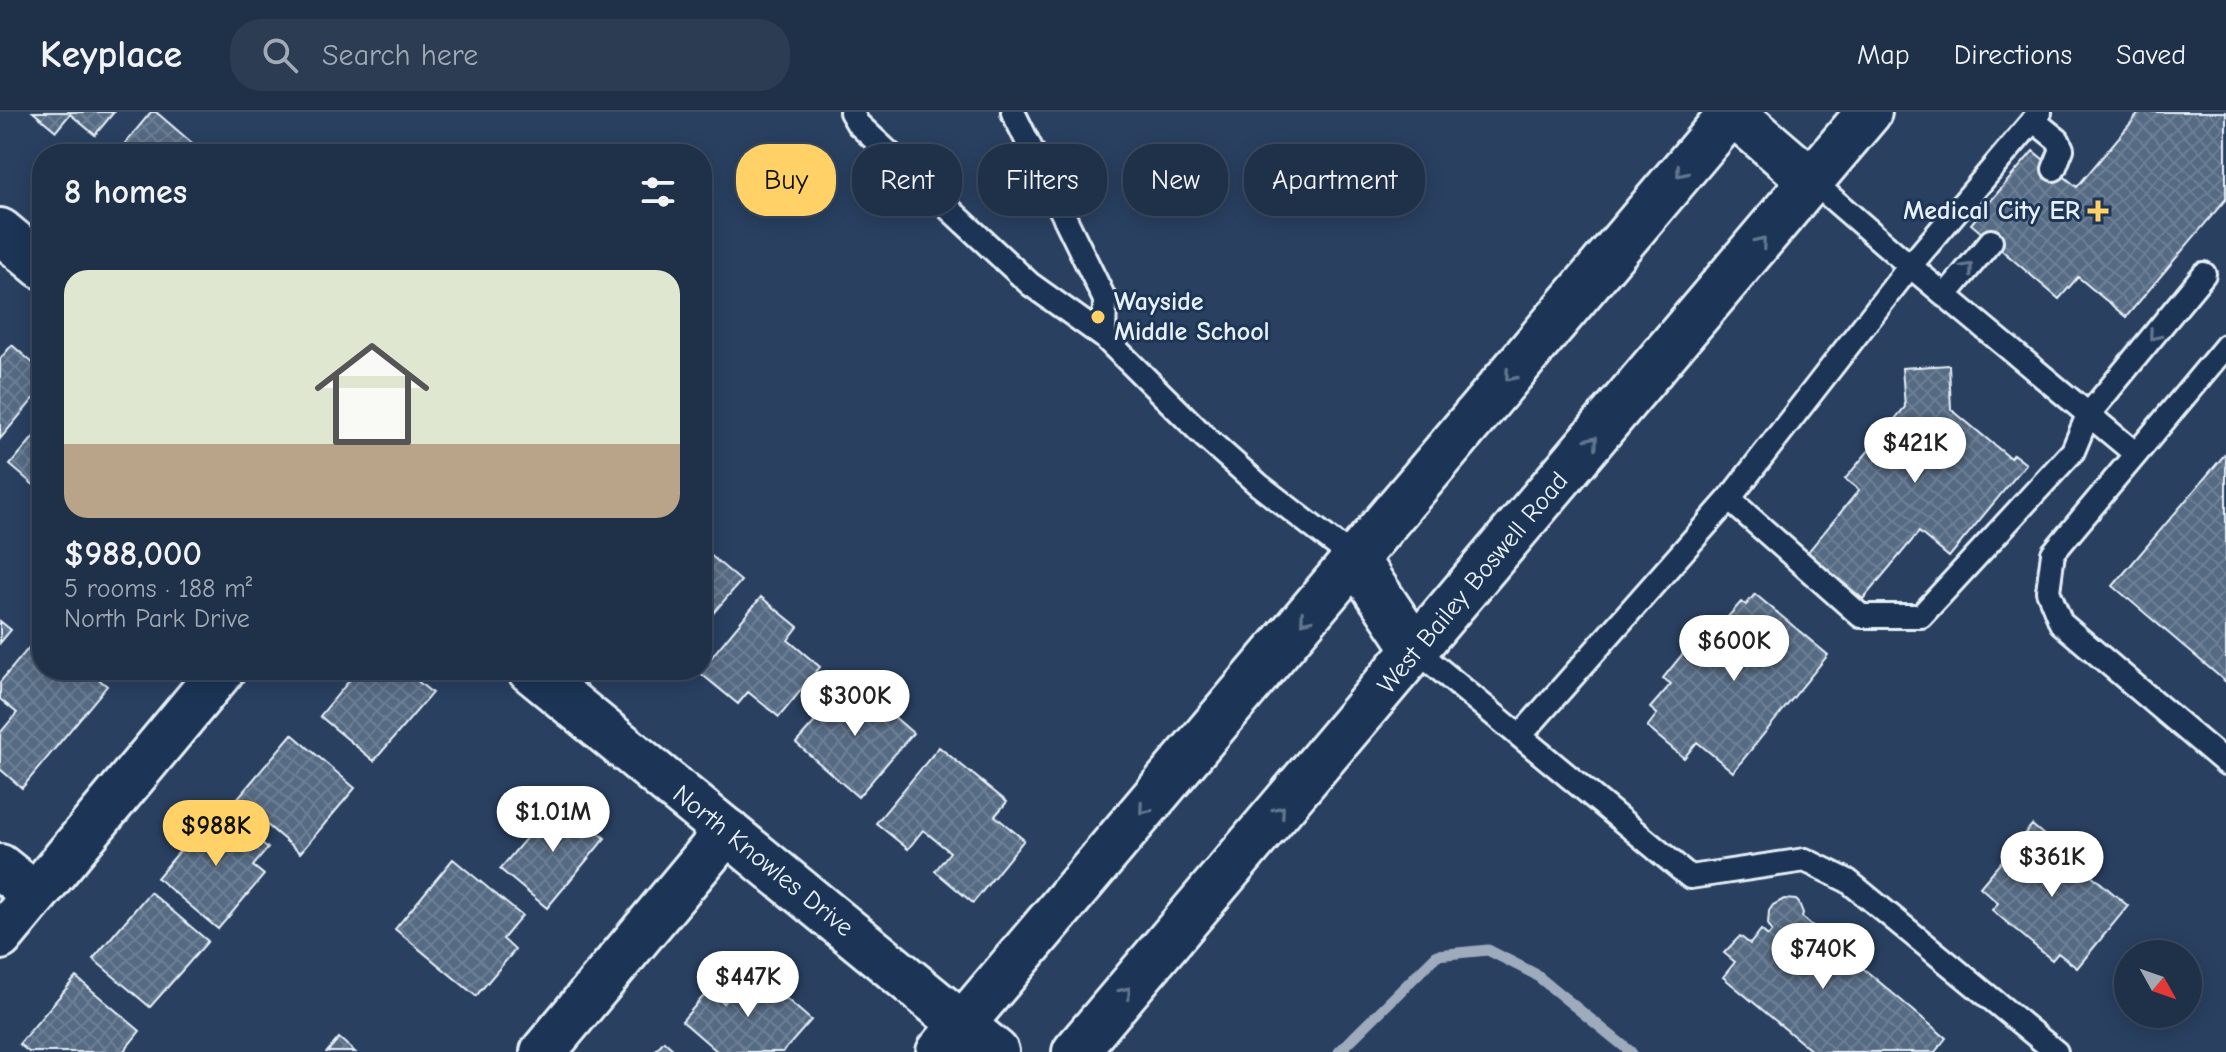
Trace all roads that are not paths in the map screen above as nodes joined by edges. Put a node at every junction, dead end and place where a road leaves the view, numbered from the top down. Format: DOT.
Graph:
graph roads {
  1 [pos="851,112"];
  2 [pos="1013,112"];
  3 [pos="1732,112"];
  4 [pos="1869,112"];
  5 [pos="2036,116"];
  6 [pos="2054,169"];
  7 [pos="1812,181"];
  8 [pos="0,231"];
  9 [pos="1991,241"];
  10 [pos="32,258"];
  11 [pos="1910,266"];
  12 [pos="2204,274"];
  13 [pos="1945,296"];
  14 [pos="1104,337"];
  15 [pos="2226,346"];
  16 [pos="2088,415"];
  17 [pos="2136,454"];
  18 [pos="1729,499"];
  19 [pos="1356,560"];
  20 [pos="1416,650"];
  21 [pos="214,680"];
  22 [pos="542,680"];
  23 [pos="1520,736"];
  24 [pos="2226,763"];
  25 [pos="727,831"];
  26 [pos="0,867"];
  27 [pos="35,895"];
  28 [pos="0,937"];
  29 [pos="950,1038"];
  30 [pos="543,1052"];
  31 [pos="996,1052"];
  32 [pos="1075,1052"];
  33 [pos="2056,1052"];
  1 -- 14 [label="lane"];
  2 -- 14 [label="lane"];
  3 -- 7 [label="main road"];
  3 -- 19 [label="main road, one-way"];
  4 -- 7 [label="main road, West Bailey Boswell Road"];
  5 -- 6 [label="lane"];
  5 -- 11 [label="lane"];
  7 -- 11 [label="lane"];
  20 -- 7 [label="main road, West Bailey Boswell Road, one-way"];
  8 -- 10 [label="main road"];
  13 -- 9 [label="lane, one-way"];
  11 -- 13 [label="lane"];
  11 -- 18 [label="lane"];
  12 -- 16 [label="lane, one-way"];
  13 -- 16 [label="lane"];
  14 -- 19 [label="lane"];
  15 -- 17 [label="lane"];
  16 -- 17 [label="lane"];
  16 -- 18 [label="lane"];
  17 -- 24 [label="lane"];
  18 -- 23 [label="lane"];
  19 -- 20 [label="main road"];
  19 -- 29 [label="main road, one-way"];
  20 -- 23 [label="lane"];
  32 -- 20 [label="main road, West Bailey Boswell Road, one-way"];
  21 -- 27 [label="main road"];
  22 -- 25 [label="main road, North Knowles Drive"];
  23 -- 33 [label="lane"];
  25 -- 29 [label="main road, North Knowles Drive"];
  25 -- 30 [label="main road"];
  26 -- 27 [label="main road"];
  27 -- 28 [label="main road"];
  29 -- 31 [label="main road, North Knowles Drive"];
}
